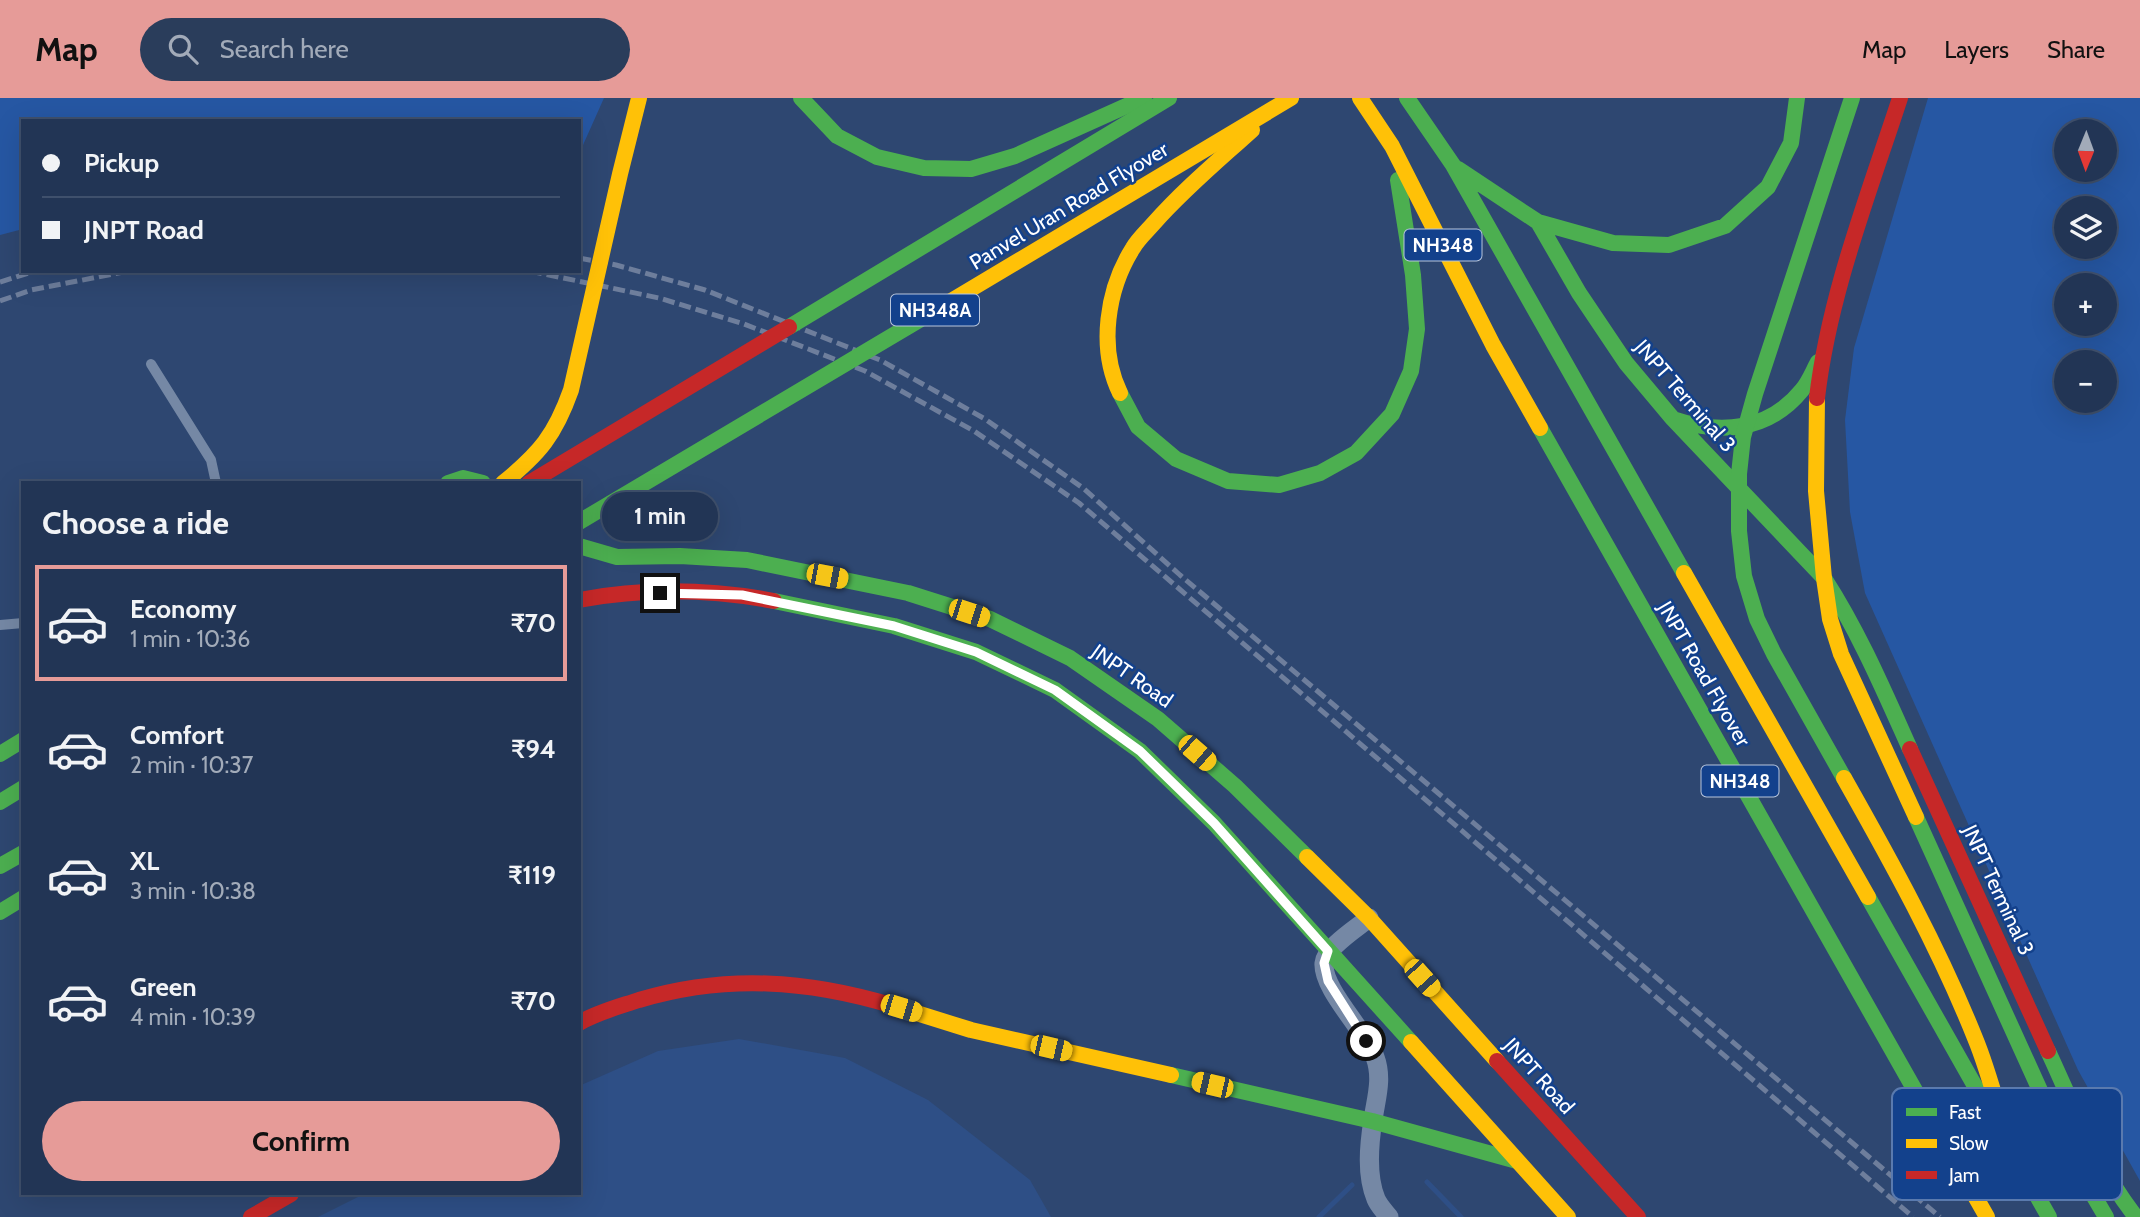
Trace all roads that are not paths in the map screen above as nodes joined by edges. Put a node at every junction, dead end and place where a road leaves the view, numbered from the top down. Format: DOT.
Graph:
graph roads {
  1 [pos="639,98"];
  2 [pos="801,98"];
  3 [pos="1144,98"];
  4 [pos="1168,98"];
  5 [pos="1360,98"];
  6 [pos="1407,98"];
  7 [pos="1797,98"];
  8 [pos="1852,98"];
  9 [pos="1900,98"];
  10 [pos="1286,101"];
  11 [pos="1392,146"];
  12 [pos="1453,165"];
  13 [pos="1538,222"];
  14 [pos="1822,356"];
  15 [pos="151,364"];
  16 [pos="1673,419"];
  17 [pos="216,481"];
  18 [pos="454,481"];
  19 [pos="475,481"];
  20 [pos="505,481"];
  21 [pos="532,481"];
  22 [pos="581,521"];
  23 [pos="581,548"];
  24 [pos="617,575"];
  25 [pos="1824,578"];
  26 [pos="581,599"];
  27 [pos="21,623"];
  28 [pos="0,625"];
  29 [pos="21,741"];
  30 [pos="0,754"];
  31 [pos="21,789"];
  32 [pos="0,802"];
  33 [pos="21,854"];
  34 [pos="0,866"];
  35 [pos="21,899"];
  36 [pos="0,912"];
  37 [pos="1369,918"];
  38 [pos="1328,951"];
  39 [pos="581,1022"];
  40 [pos="1914,1088"];
  41 [pos="1975,1088"];
  42 [pos="1991,1088"];
  43 [pos="2039,1088"];
  44 [pos="2065,1088"];
  45 [pos="1373,1121"];
  46 [pos="1517,1161"];
  47 [pos="289,1195"];
  48 [pos="2122,1198"];
  49 [pos="1977,1200"];
  50 [pos="2039,1200"];
  51 [pos="2096,1200"];
  52 [pos="251,1217"];
  53 [pos="1389,1217"];
  54 [pos="1568,1217"];
  55 [pos="1638,1217"];
  56 [pos="1987,1217"];
  57 [pos="2049,1217"];
  58 [pos="2106,1217"];
  59 [pos="2136,1217"];
  1 -- 20 [label="main road, bridge"];
  2 -- 3 [label="main road"];
  4 -- 21 [label="main road, Panvel Uran Road Flyover / NH348A, bridge"];
  5 -- 11 [label="main road, NH348"];
  6 -- 12 [label="main road, NH348"];
  7 -- 13 [label="main road"];
  8 -- 42 [label="main road, bridge"];
  9 -- 14 [label="main road"];
  10 -- 11 [label="main road, bridge"];
  10 -- 22 [label="main road, Panvel Uran Road Flyover / NH348A, bridge"];
  11 -- 40 [label="main road, JNPT Road Flyover / NH348"];
  12 -- 13 [label="main road"];
  12 -- 41 [label="main road, JNPT Road Flyover / NH348, bridge"];
  13 -- 16 [label="main road, JNPT Terminal 3"];
  14 -- 16 [label="main road"];
  14 -- 25 [label="main road"];
  15 -- 17 [label="lane"];
  16 -- 25 [label="main road, JNPT Terminal 3"];
  18 -- 19 [label="main road"];
  23 -- 24 [label="main road, JNPT Road"];
  24 -- 26 [label="main road, JNPT Road"];
  24 -- 37 [label="main road, JNPT Road"];
  24 -- 38 [label="main road, JNPT Road"];
  25 -- 43 [label="main road"];
  25 -- 44 [label="main road, JNPT Terminal 3"];
  27 -- 28 [label="lane"];
  29 -- 30 [label="main road"];
  31 -- 32 [label="main road"];
  33 -- 34 [label="main road"];
  35 -- 36 [label="main road"];
  37 -- 38 [label="street"];
  37 -- 55 [label="main road, JNPT Road"];
  38 -- 45 [label="street"];
  38 -- 46 [label="main road, JNPT Road"];
  39 -- 45 [label="main road"];
  45 -- 46 [label="main road"];
  45 -- 53 [label="street"];
  46 -- 54 [label="main road, JNPT Road"];
  47 -- 52 [label="main road"];
  48 -- 59 [label="main road, JNPT Terminal 3"];
  49 -- 56 [label="main road, JNPT Road Flyover / NH348"];
  50 -- 57 [label="main road, JNPT Road Flyover / NH348"];
  51 -- 58 [label="main road"];
}
